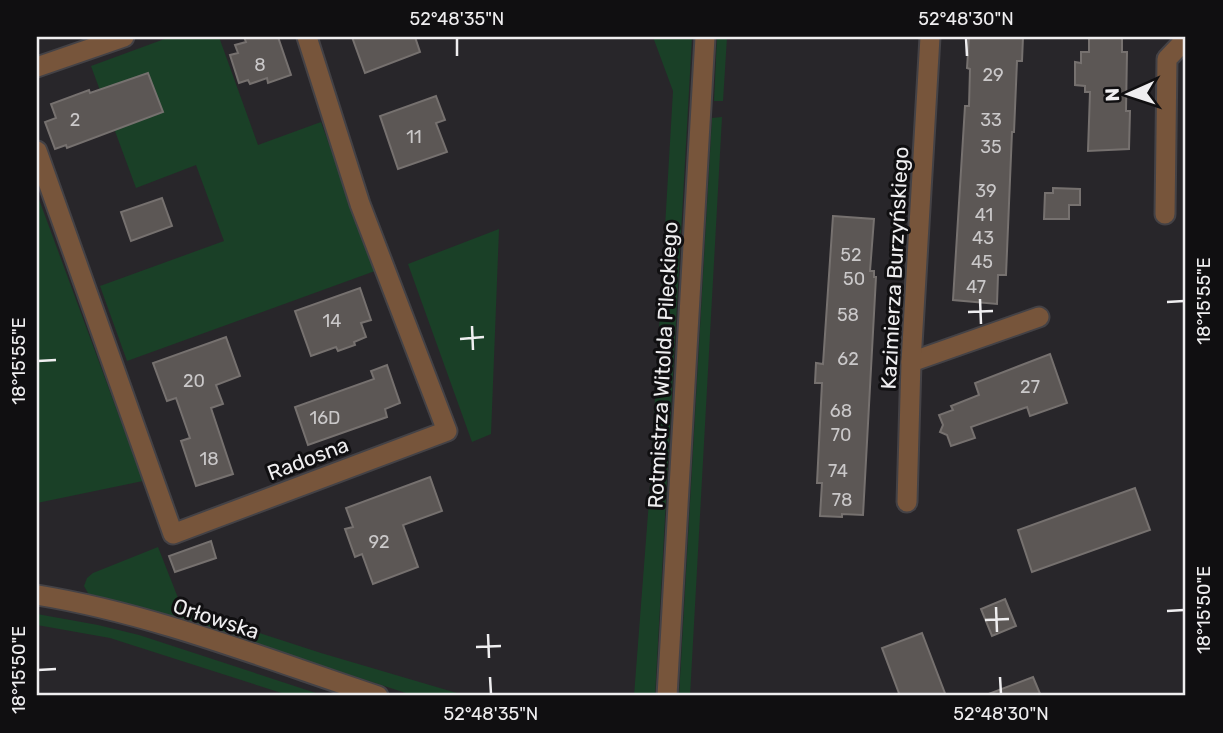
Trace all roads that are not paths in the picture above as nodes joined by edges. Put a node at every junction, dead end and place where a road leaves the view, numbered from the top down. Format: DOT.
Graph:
graph roads {
  1 [pos="124,37"];
  2 [pos="307,37"];
  3 [pos="705,37"];
  4 [pos="930,37"];
  5 [pos="1186,39"];
  6 [pos="37,67"];
  7 [pos="37,151"];
  8 [pos="1165,214"];
  9 [pos="1040,317"];
  10 [pos="911,362"];
  11 [pos="907,502"];
  12 [pos="37,595"];
  13 [pos="378,696"];
  14 [pos="667,696"];
  1 -- 6 [label="street"];
  2 -- 7 [label="street, Radosna"];
  3 -- 14 [label="street, Rotmistrza Witolda Pileckiego"];
  4 -- 10 [label="street, Kazimierza Burzyńskiego"];
  5 -- 8 [label="street"];
  9 -- 10 [label="street"];
  10 -- 11 [label="street, Kazimierza Burzyńskiego"];
  12 -- 13 [label="street, Orłowska"];
}
